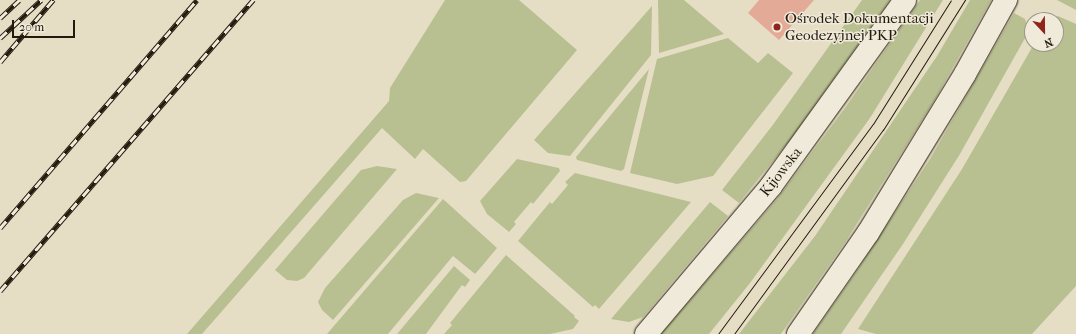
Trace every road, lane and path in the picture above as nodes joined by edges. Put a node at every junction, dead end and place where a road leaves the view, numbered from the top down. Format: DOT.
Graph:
graph roads {
  1 [pos="905,0"];
  2 [pos="1006,0"];
  3 [pos="646,334"];
  4 [pos="798,334"];
  1 -- 3 [label="street, Kijowska"];
  2 -- 4 [label="street"];
}
